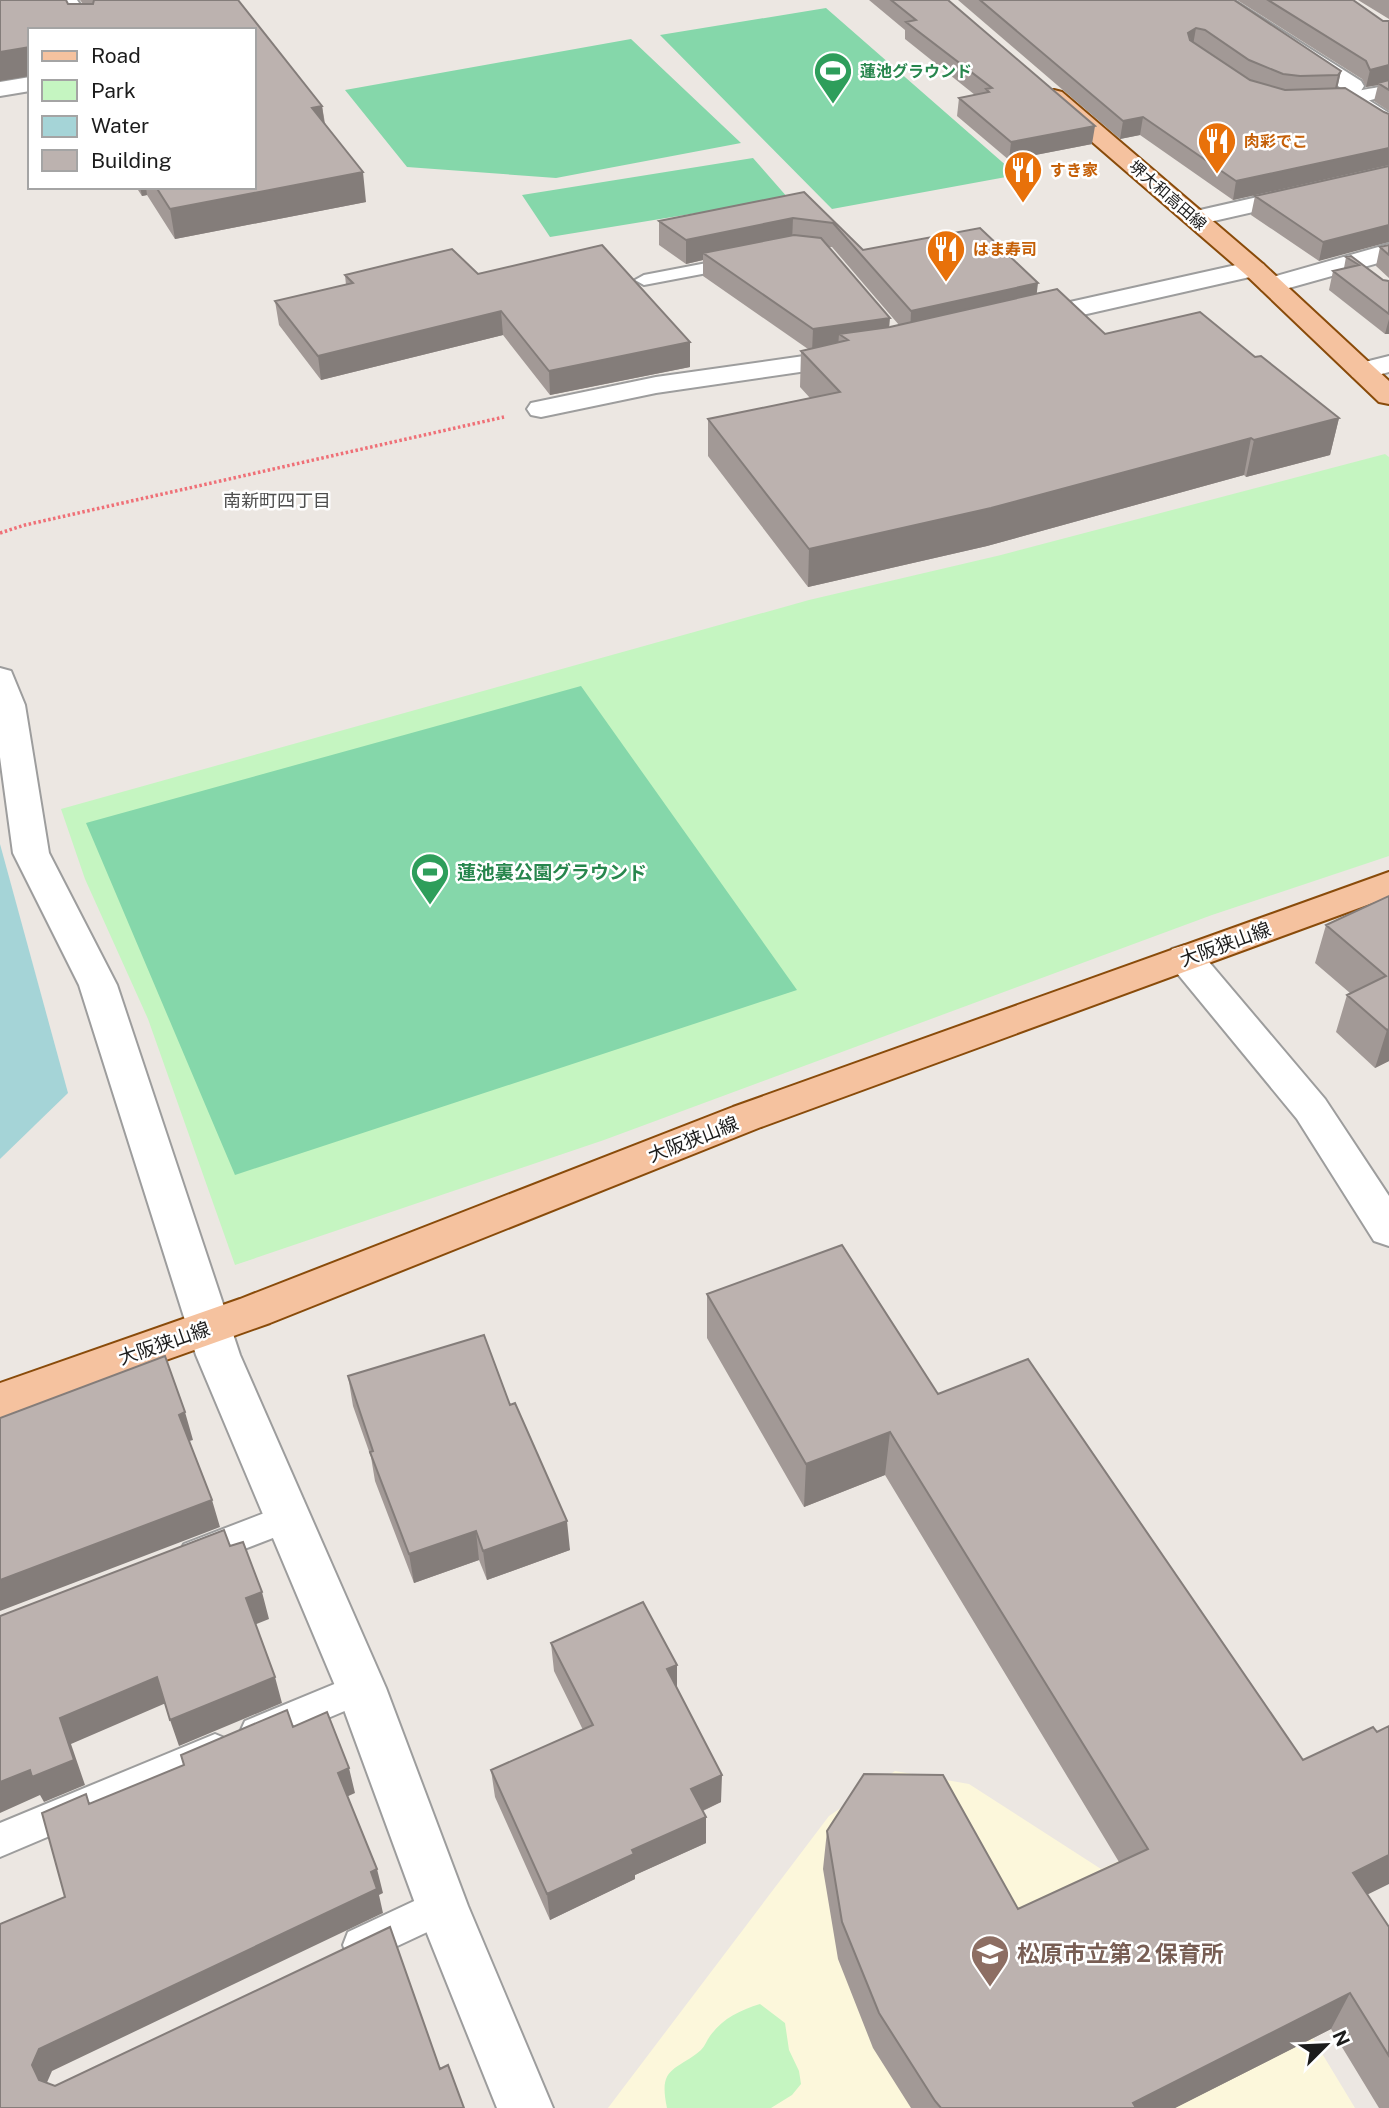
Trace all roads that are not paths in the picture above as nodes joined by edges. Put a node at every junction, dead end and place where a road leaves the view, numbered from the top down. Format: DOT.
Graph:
graph roads {
  1 [pos="67,0"];
  2 [pos="1219,0"];
  3 [pos="86,28"];
  4 [pos="1035,81"];
  5 [pos="28,84"];
  6 [pos="0,89"];
  7 [pos="1389,90"];
  8 [pos="1350,99"];
  9 [pos="1313,100"];
  10 [pos="1389,123"];
  11 [pos="1389,174"];
  12 [pos="1196,218"];
  13 [pos="1389,252"];
  14 [pos="753,259"];
  15 [pos="1350,262"];
  16 [pos="1262,277"];
  17 [pos="644,280"];
  18 [pos="1379,285"];
  19 [pos="999,326"];
  20 [pos="874,354"];
  21 [pos="1376,368"];
  22 [pos="1389,396"];
  23 [pos="541,409"];
  24 [pos="0,678"];
  25 [pos="1389,884"];
  26 [pos="1185,958"];
  27 [pos="1389,1230"];
  28 [pos="208,1328"];
  29 [pos="0,1401"];
  30 [pos="288,1518"];
  31 [pos="163,1566"];
  32 [pos="361,1688"];
  33 [pos="0,1840"];
  34 [pos="442,1906"];
  35 [pos="330,1960"];
  36 [pos="525,2108"];
  1 -- 3 [label="street"];
  2 -- 8 [label="street"];
  4 -- 12 [label="main road, 堺大和高田線"];
  5 -- 6 [label="street"];
  7 -- 8 [label="lane"];
  8 -- 9 [label="lane"];
  8 -- 10 [label="street"];
  11 -- 12 [label="street"];
  12 -- 16 [label="main road, 堺大和高田線"];
  13 -- 15 [label="street"];
  14 -- 17 [label="lane"];
  15 -- 16 [label="street"];
  15 -- 18 [label="street"];
  16 -- 19 [label="street"];
  16 -- 21 [label="main road, 堺大和高田線"];
  20 -- 23 [label="street"];
  21 -- 22 [label="main road, 堺大和高田線"];
  24 -- 28 [label="street"];
  25 -- 26 [label="main road, 大阪狭山線"];
  26 -- 27 [label="street"];
  26 -- 28 [label="main road, 大阪狭山線"];
  28 -- 29 [label="main road, 大阪狭山線"];
  28 -- 30 [label="street"];
  30 -- 31 [label="lane"];
  30 -- 32 [label="street"];
  32 -- 33 [label="lane"];
  32 -- 34 [label="street"];
  34 -- 35 [label="lane"];
  34 -- 36 [label="street"];
}
